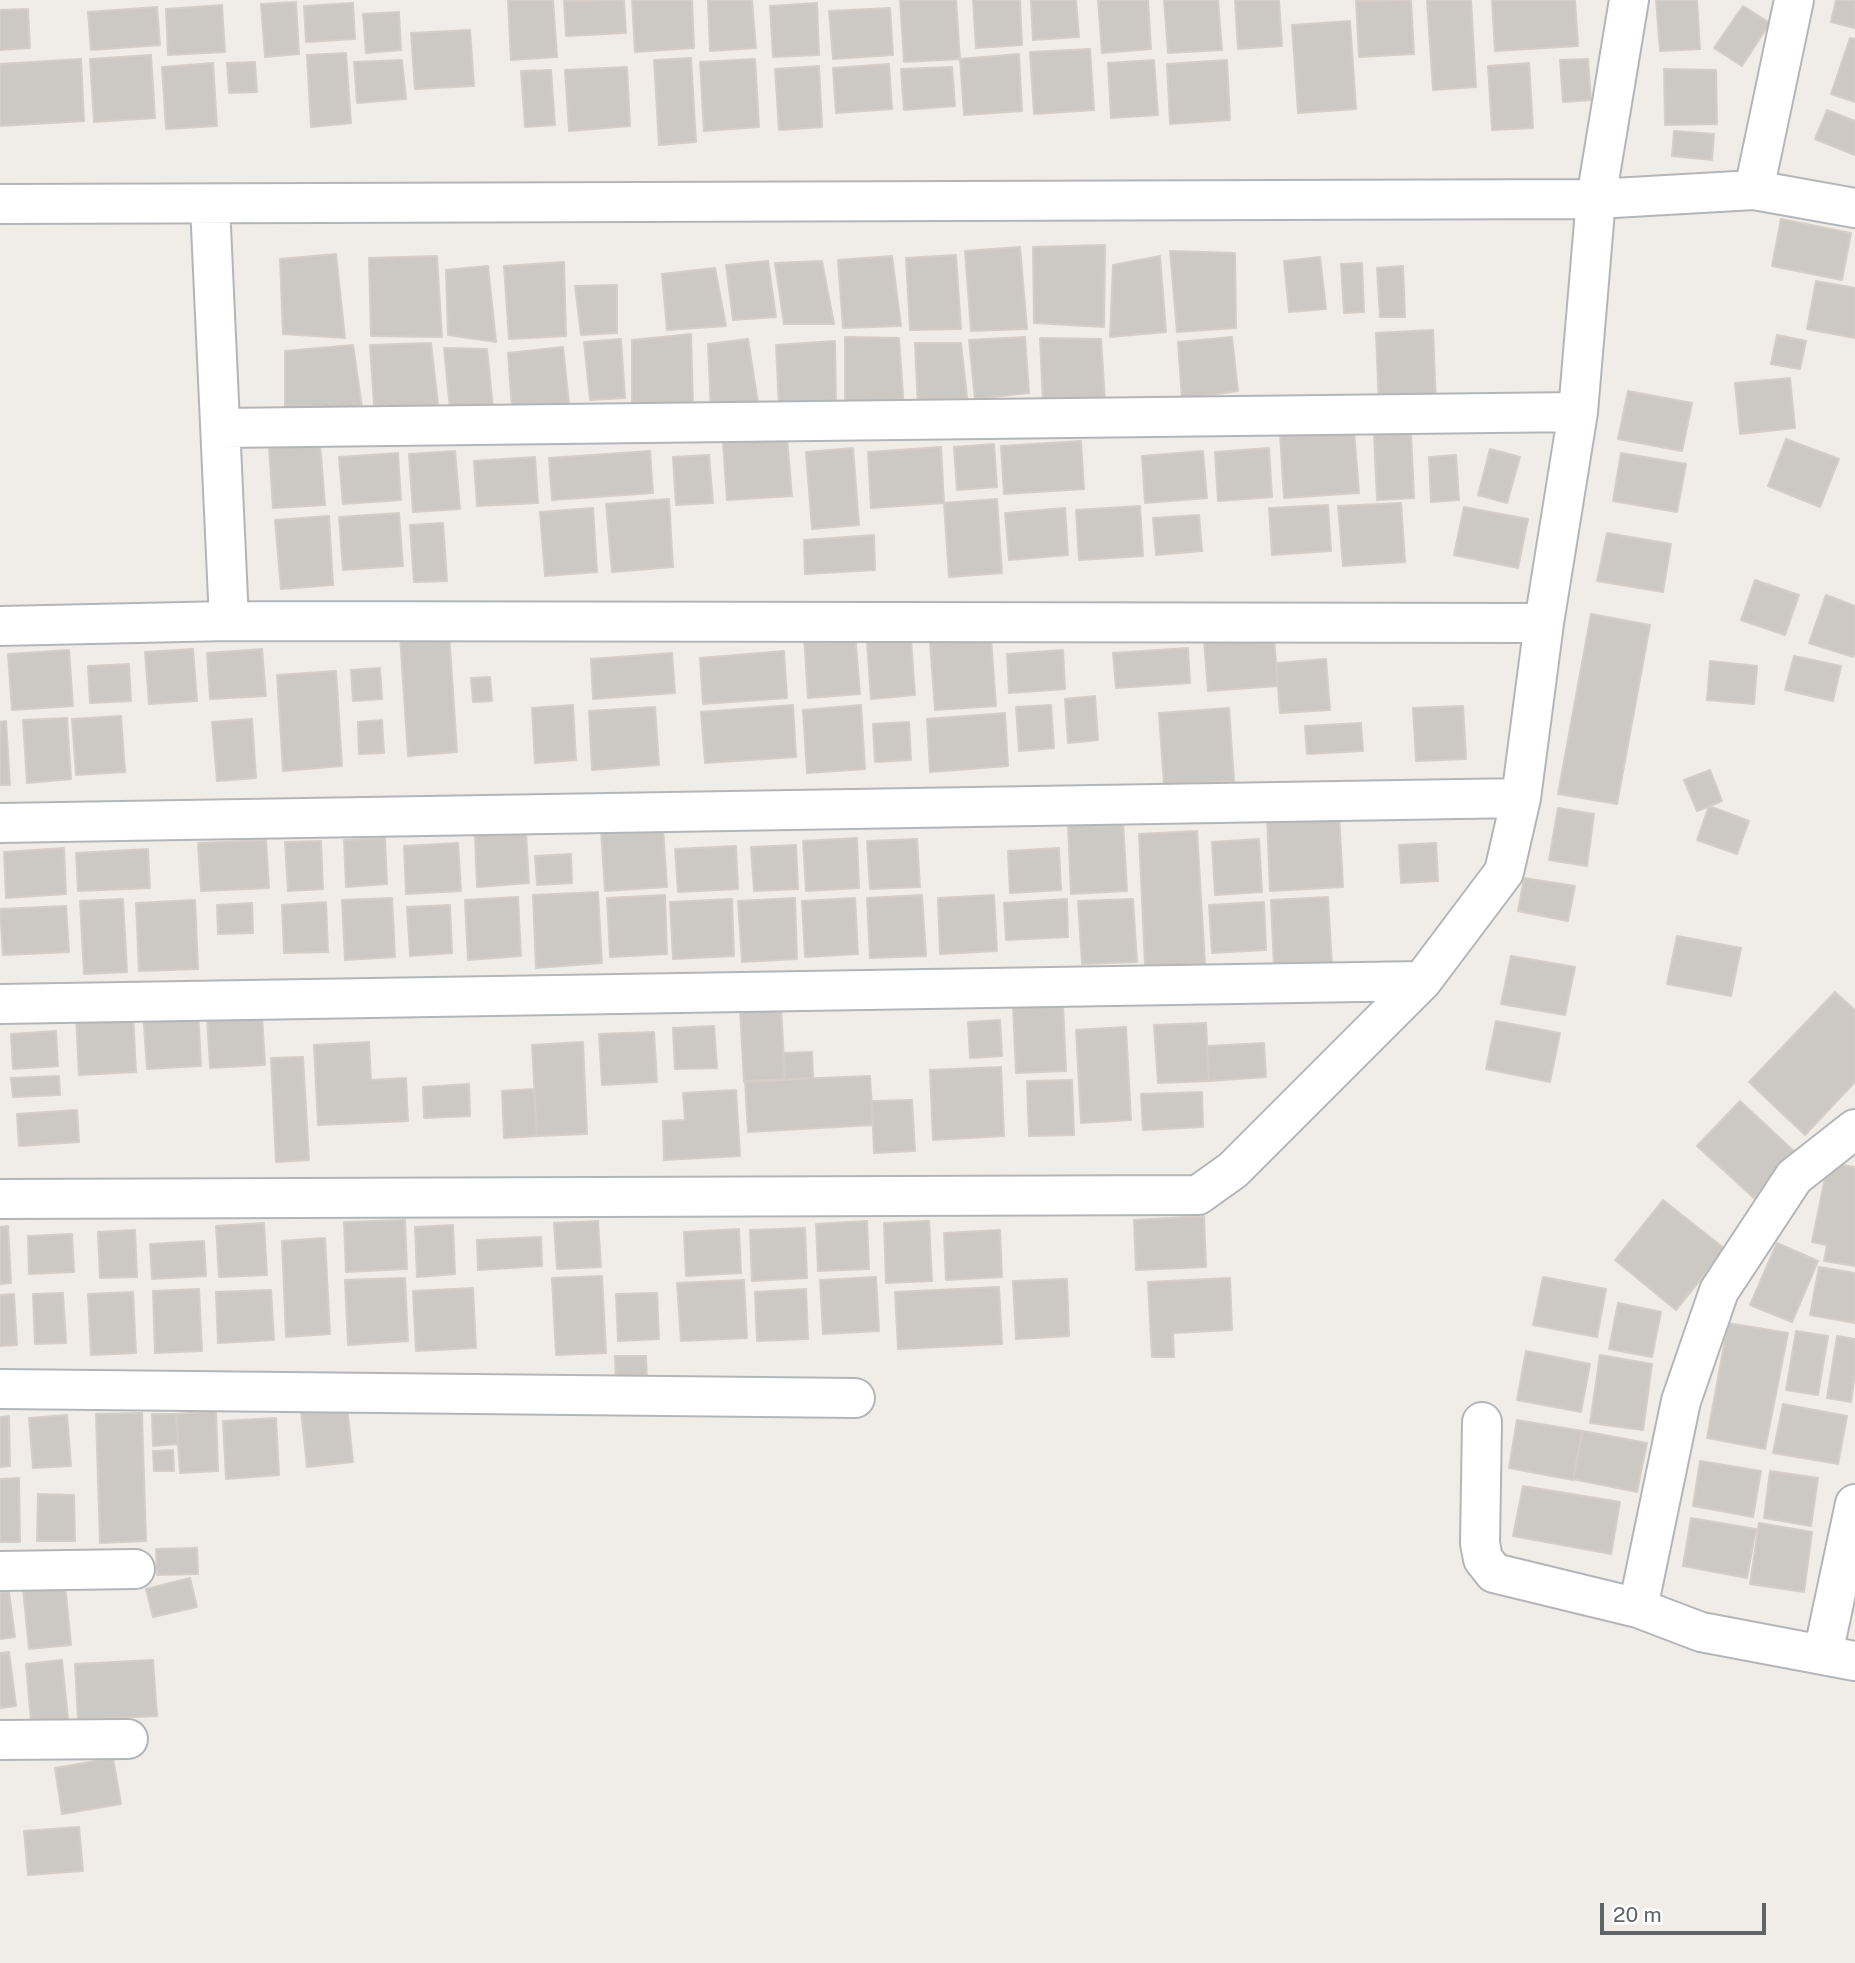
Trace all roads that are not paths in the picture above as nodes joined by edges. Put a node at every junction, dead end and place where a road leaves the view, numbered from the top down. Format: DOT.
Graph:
graph roads {
  1 [pos="1629,0"];
  2 [pos="1794,0"];
  3 [pos="1754,190"];
  4 [pos="1596,199"];
  5 [pos="0,204"];
  6 [pos="210,205"];
  7 [pos="1855,208"];
  8 [pos="1578,412"];
  9 [pos="222,428"];
  10 [pos="229,621"];
  11 [pos="1544,623"];
  12 [pos="0,626"];
  13 [pos="1521,797"];
  14 [pos="0,823"];
  15 [pos="1422,981"];
  16 [pos="0,1004"];
  17 [pos="1855,1129"];
  18 [pos="0,1199"];
  19 [pos="0,1389"];
  20 [pos="855,1398"];
  21 [pos="1482,1422"];
  22 [pos="1855,1504"];
  23 [pos="135,1569"];
  24 [pos="0,1571"];
  25 [pos="1638,1608"];
  26 [pos="1839,1658"];
  27 [pos="128,1739"];
  28 [pos="0,1740"];
  1 -- 4 [label="street"];
  2 -- 3 [label="street"];
  3 -- 4 [label="street"];
  3 -- 7 [label="street"];
  4 -- 6 [label="street"];
  4 -- 8 [label="street"];
  5 -- 6 [label="street"];
  6 -- 9 [label="street"];
  8 -- 9 [label="street"];
  8 -- 11 [label="street"];
  9 -- 10 [label="street"];
  10 -- 11 [label="street"];
  10 -- 12 [label="street"];
  11 -- 13 [label="street"];
  13 -- 14 [label="street"];
  13 -- 15 [label="street"];
  15 -- 16 [label="street"];
  15 -- 18 [label="street"];
  17 -- 25 [label="street"];
  19 -- 20 [label="street"];
  21 -- 25 [label="street"];
  22 -- 26 [label="street"];
  23 -- 24 [label="street"];
  25 -- 26 [label="street"];
  27 -- 28 [label="street"];
}
